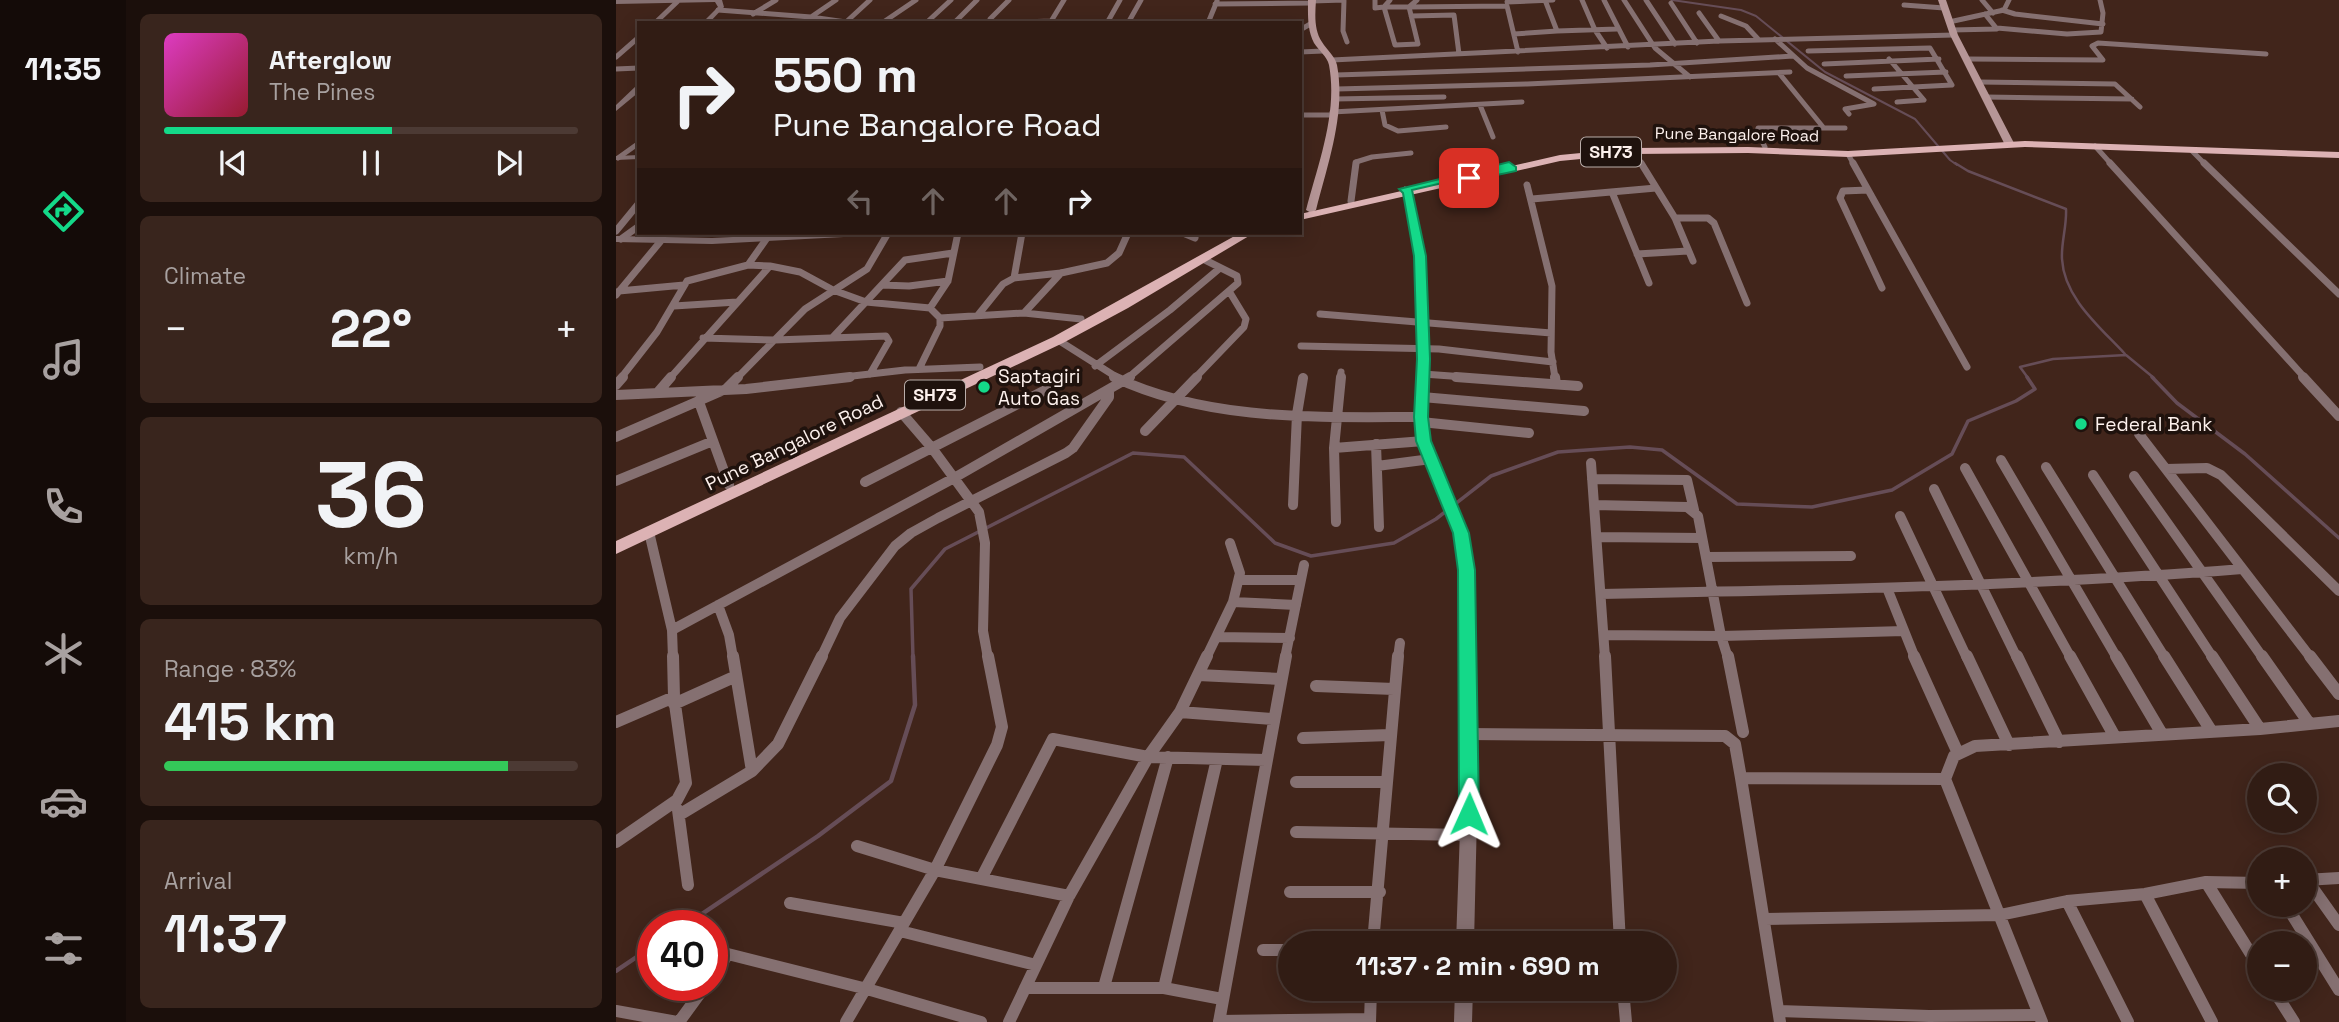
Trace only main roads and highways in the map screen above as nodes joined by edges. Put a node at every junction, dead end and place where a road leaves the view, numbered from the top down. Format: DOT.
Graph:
graph roads {
  1 [pos="1312,1"];
  2 [pos="1943,4"];
  3 [pos="2008,143"];
  4 [pos="1713,148"];
  5 [pos="1923,148"];
  6 [pos="1784,150"];
  7 [pos="2339,152"];
  8 [pos="1406,191"];
  9 [pos="1304,213"];
  10 [pos="1235,235"];
  11 [pos="1244,235"];
  12 [pos="1217,248"];
  13 [pos="616,538"];
  14 [pos="616,548"];
  1 -- 9 [label="main road"];
  2 -- 3 [label="main road"];
  3 -- 5 [label="main road, SH73"];
  3 -- 7 [label="main road, SH73"];
  3 -- 7 [label="main road, SH73"];
  4 -- 6 [label="main road, Pune Bangalore Road / SH73"];
  4 -- 6 [label="main road, Pune Bangalore Road / SH73"];
  4 -- 8 [label="main road, Pune Bangalore Road / SH73"];
  5 -- 6 [label="main road, Pune Bangalore Road / SH73"];
  5 -- 6 [label="main road, Pune Bangalore Road / SH73"];
  8 -- 9 [label="main road, Pune Bangalore Road / SH73"];
  8 -- 9 [label="main road, Pune Bangalore Road / SH73"];
  10 -- 12 [label="main road, Pune Bangalore Road / SH73"];
  11 -- 12 [label="main road, Pune Bangalore Road / SH73"];
  12 -- 13 [label="main road, Pune Bangalore Road / SH73"];
  12 -- 14 [label="main road, Pune Bangalore Road / SH73"];
}
